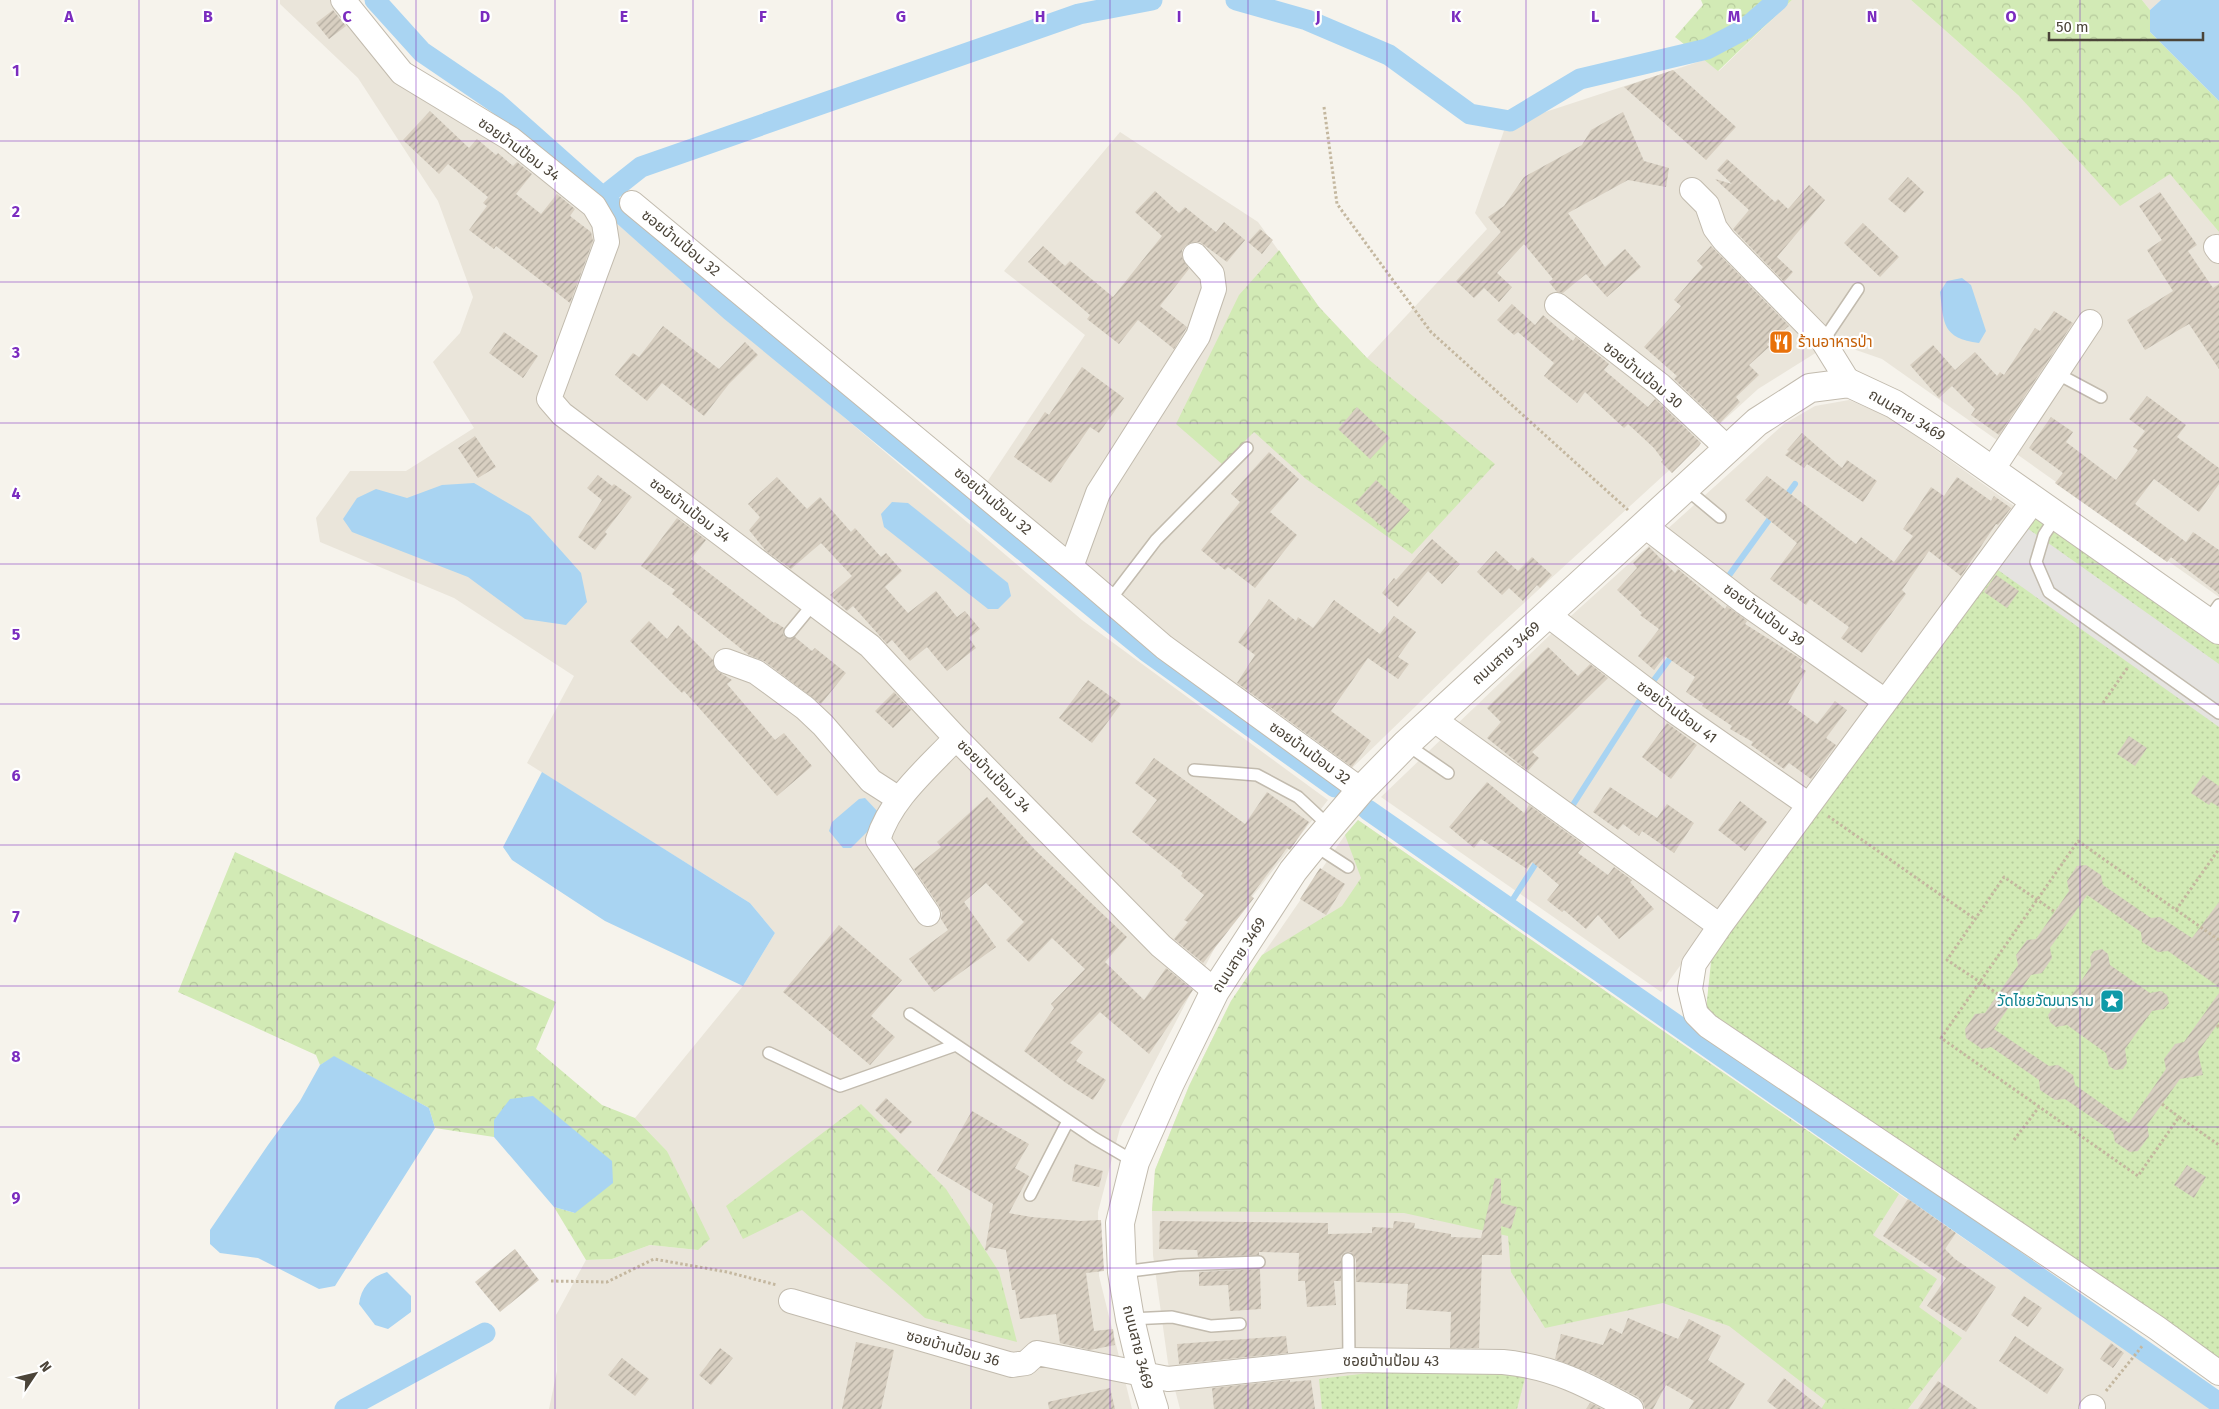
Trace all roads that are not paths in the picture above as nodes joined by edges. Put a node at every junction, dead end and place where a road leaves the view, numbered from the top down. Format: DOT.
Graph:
graph roads {
  1 [pos="343,0"];
  2 [pos="1692,190"];
  3 [pos="632,203"];
  4 [pos="1195,255"];
  5 [pos="1858,289"];
  6 [pos="1557,305"];
  7 [pos="2090,322"];
  8 [pos="1823,341"];
  9 [pos="2056,373"];
  10 [pos="1850,383"];
  11 [pos="2101,397"];
  12 [pos="1247,448"];
  13 [pos="1727,448"];
  14 [pos="1992,470"];
  15 [pos="1685,488"];
  16 [pos="2034,500"];
  17 [pos="1720,516"];
  18 [pos="2056,516"];
  19 [pos="1645,526"];
  20 [pos="1071,566"];
  21 [pos="1110,600"];
  22 [pos="814,603"];
  23 [pos="1548,615"];
  24 [pos="2215,619"];
  25 [pos="790,632"];
  26 [pos="726,661"];
  27 [pos="1886,701"];
  28 [pos="2219,713"];
  29 [pos="1433,719"];
  30 [pos="956,738"];
  31 [pos="1406,744"];
  32 [pos="1194,770"];
  33 [pos="1448,773"];
  34 [pos="1361,790"];
  35 [pos="899,799"];
  36 [pos="1816,809"];
  37 [pos="1321,835"];
  38 [pos="1348,867"];
  39 [pos="928,914"];
  40 [pos="1720,926"];
  41 [pos="1215,991"];
  42 [pos="910,1014"];
  43 [pos="956,1045"];
  44 [pos="769,1053"];
  45 [pos="1068,1121"];
  46 [pos="1135,1162"];
  47 [pos="1030,1196"];
  48 [pos="1348,1259"];
  49 [pos="1259,1262"];
  50 [pos="1122,1272"];
  51 [pos="791,1301"];
  52 [pos="1130,1319"];
  53 [pos="1240,1324"];
  54 [pos="1349,1360"];
  55 [pos="2219,1373"];
  56 [pos="1143,1374"];
  57 [pos="1154,1409"];
  58 [pos="1631,1409"];
  1 -- 22 [label="street, ซอยบ้านป้อม 34"];
  2 -- 8 [label="street"];
  3 -- 20 [label="street, ซอยบ้านป้อม 32"];
  4 -- 20 [label="street"];
  5 -- 8 [label="lane"];
  6 -- 13 [label="street, ซอยบ้านป้อม 30"];
  7 -- 9 [label="street"];
  8 -- 10 [label="street"];
  9 -- 11 [label="lane"];
  9 -- 14 [label="street"];
  10 -- 13 [label="street, ถนนสาย 3469"];
  10 -- 14 [label="street, ถนนสาย 3469"];
  12 -- 21 [label="lane"];
  13 -- 15 [label="street, ถนนสาย 3469"];
  14 -- 16 [label="street, ถนนสาย 3469"];
  15 -- 17 [label="lane"];
  15 -- 19 [label="street, ถนนสาย 3469"];
  16 -- 18 [label="street, ถนนสาย 3469"];
  16 -- 27 [label="street"];
  18 -- 24 [label="street, ถนนสาย 3469"];
  18 -- 28 [label="lane"];
  19 -- 23 [label="street, ถนนสาย 3469"];
  19 -- 27 [label="street, ซอยบ้านป้อม 39"];
  20 -- 21 [label="street, ซอยบ้านป้อม 32"];
  21 -- 34 [label="street, ซอยบ้านป้อม 32"];
  22 -- 25 [label="lane"];
  22 -- 30 [label="street, ซอยบ้านป้อม 34"];
  23 -- 29 [label="street, ถนนสาย 3469"];
  23 -- 36 [label="street, ซอยบ้านป้อม 41"];
  26 -- 35 [label="street"];
  27 -- 36 [label="street"];
  29 -- 31 [label="street, ถนนสาย 3469"];
  29 -- 40 [label="street"];
  30 -- 35 [label="street"];
  30 -- 41 [label="street, ซอยบ้านป้อม 34"];
  31 -- 33 [label="lane"];
  31 -- 34 [label="street, ถนนสาย 3469"];
  32 -- 37 [label="lane"];
  34 -- 37 [label="street, ถนนสาย 3469"];
  35 -- 39 [label="street"];
  36 -- 40 [label="street"];
  37 -- 38 [label="lane"];
  37 -- 41 [label="street, ถนนสาย 3469"];
  40 -- 55 [label="street"];
  41 -- 46 [label="street, ถนนสาย 3469"];
  42 -- 43 [label="lane"];
  43 -- 44 [label="lane"];
  43 -- 45 [label="lane"];
  45 -- 46 [label="lane"];
  45 -- 47 [label="lane"];
  46 -- 50 [label="street, ถนนสาย 3469"];
  48 -- 54 [label="lane"];
  49 -- 50 [label="lane"];
  50 -- 52 [label="street, ถนนสาย 3469"];
  51 -- 56 [label="street, ซอยบ้านป้อม 36"];
  52 -- 53 [label="lane"];
  52 -- 56 [label="street, ถนนสาย 3469"];
  54 -- 56 [label="street, ซอยบ้านป้อม 43"];
  54 -- 58 [label="street, ซอยบ้านป้อม 43"];
  56 -- 57 [label="street, ถนนสาย 3469"];
}
